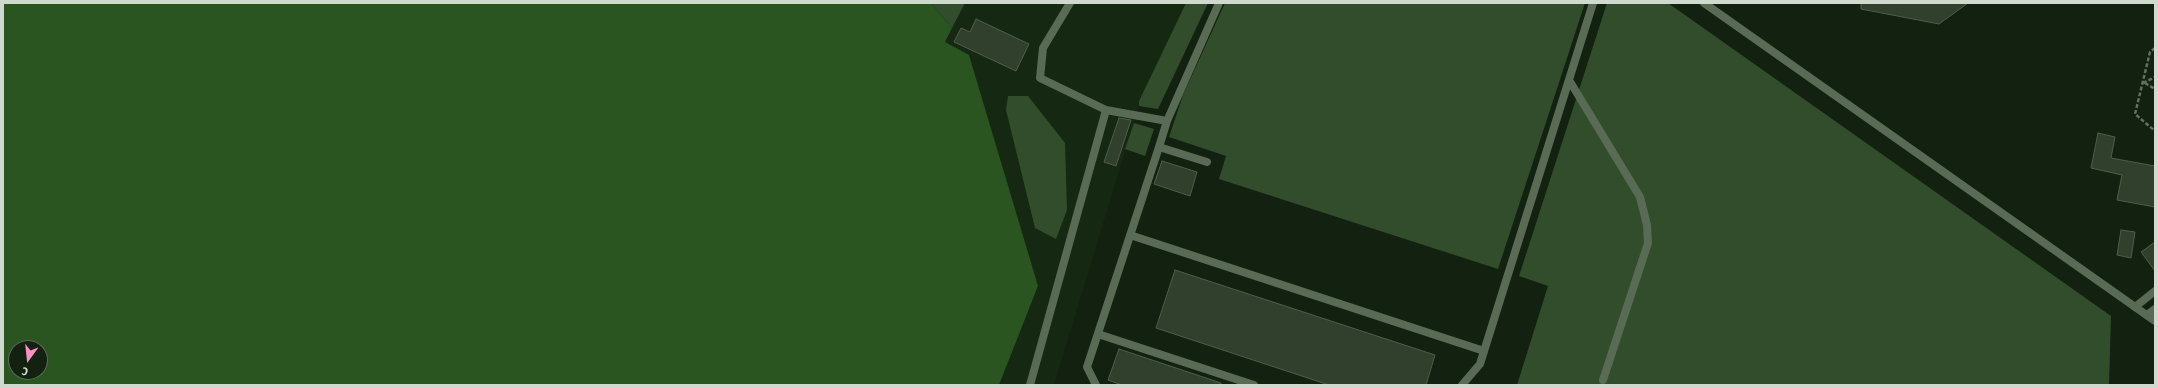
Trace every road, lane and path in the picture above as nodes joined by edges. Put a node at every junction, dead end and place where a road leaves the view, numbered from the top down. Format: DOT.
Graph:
graph roads {
  1 [pos="1070,3"];
  2 [pos="1219,3"];
  3 [pos="1593,3"];
  4 [pos="1704,3"];
  5 [pos="2155,48"];
  6 [pos="2155,77"];
  7 [pos="1569,80"];
  8 [pos="2143,83"];
  9 [pos="2155,89"];
  10 [pos="1106,110"];
  11 [pos="1166,121"];
  12 [pos="2155,131"];
  13 [pos="1159,147"];
  14 [pos="1208,162"];
  15 [pos="1130,235"];
  16 [pos="2155,291"];
  17 [pos="2135,307"];
  18 [pos="2155,309"];
  19 [pos="2147,316"];
  20 [pos="2155,321"];
  21 [pos="1098,334"];
  22 [pos="1484,351"];
  23 [pos="1603,380"];
  24 [pos="1030,385"];
  25 [pos="1096,385"];
  26 [pos="1254,385"];
  27 [pos="1462,385"];
  1 -- 10 [label="street"];
  2 -- 11 [label="street"];
  3 -- 7 [label="street"];
  4 -- 17 [label="street"];
  5 -- 8 [label="path"];
  6 -- 8 [label="path"];
  7 -- 22 [label="street"];
  7 -- 23 [label="street"];
  8 -- 9 [label="path"];
  8 -- 12 [label="path"];
  10 -- 11 [label="street"];
  10 -- 24 [label="street"];
  11 -- 13 [label="street"];
  13 -- 14 [label="street"];
  13 -- 15 [label="street"];
  15 -- 21 [label="street"];
  15 -- 22 [label="street"];
  16 -- 17 [label="street"];
  17 -- 19 [label="street"];
  18 -- 19 [label="street"];
  19 -- 20 [label="street"];
  21 -- 25 [label="street"];
  21 -- 26 [label="street"];
  22 -- 27 [label="street"];
}
